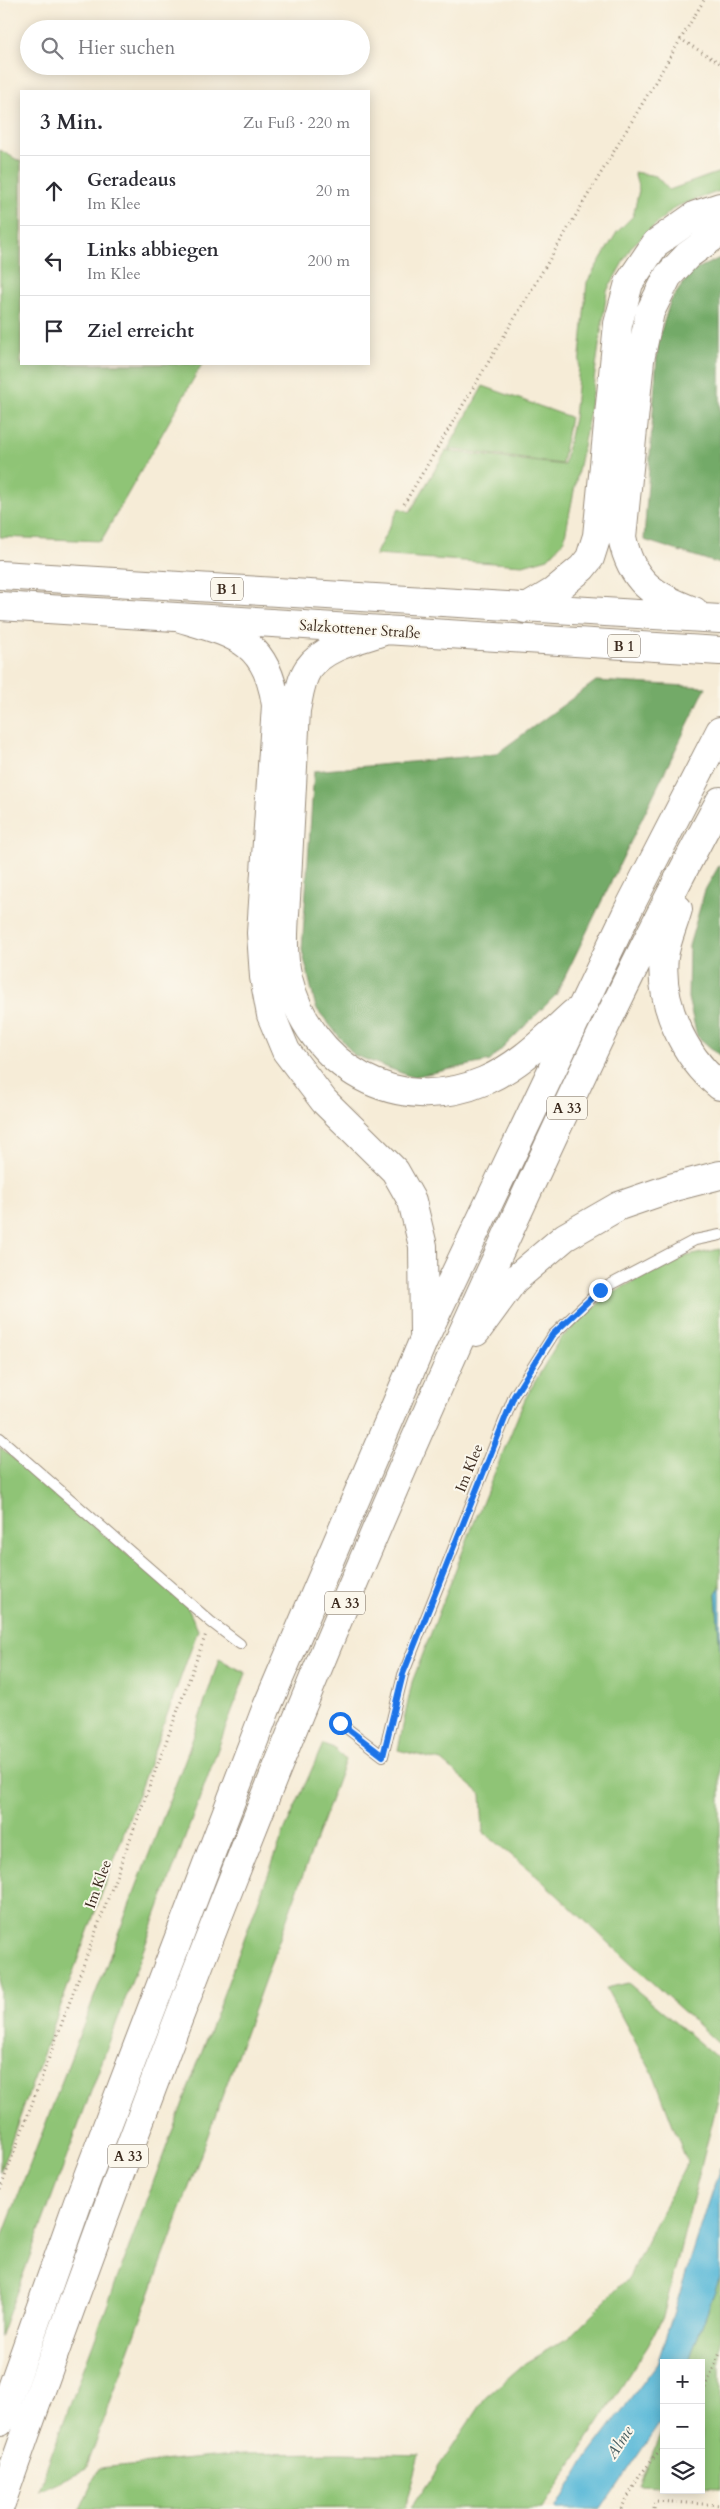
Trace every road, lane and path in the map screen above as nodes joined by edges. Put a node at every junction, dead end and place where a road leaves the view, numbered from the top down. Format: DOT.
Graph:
graph roads {
  1 [pos="704,0"];
  2 [pos="680,39"];
  3 [pos="720,63"];
  4 [pos="720,207"];
  5 [pos="720,232"];
  6 [pos="404,504"];
  7 [pos="0,575"];
  8 [pos="0,606"];
  9 [pos="525,608"];
  10 [pos="177,617"];
  11 [pos="718,619"];
  12 [pos="387,630"];
  13 [pos="720,652"];
  14 [pos="720,731"];
  15 [pos="720,801"];
  16 [pos="700,838"];
  17 [pos="583,1006"];
  18 [pos="720,1086"];
  19 [pos="720,1175"];
  20 [pos="720,1235"];
  21 [pos="424,1339"];
  22 [pos="440,1381"];
  23 [pos="0,1438"];
  24 [pos="211,1622"];
  25 [pos="240,1644"];
  26 [pos="340,1723"];
  27 [pos="0,2190"];
  28 [pos="720,2353"];
  29 [pos="705,2388"];
  30 [pos="0,2422"];
  31 [pos="662,2449"];
  32 [pos="3,2497"];
  33 [pos="720,2504"];
  34 [pos="621,2509"];
  35 [pos="654,2509"];
  1 -- 2 [label="path"];
  2 -- 3 [label="path"];
  2 -- 6 [label="path"];
  4 -- 9 [label="highway"];
  5 -- 11 [label="highway"];
  7 -- 9 [label="highway, Salzkottener Straße / B 1"];
  8 -- 10 [label="highway, Salzkottener Straße / B 1"];
  9 -- 11 [label="highway, Salzkottener Straße / B 1"];
  10 -- 12 [label="highway, Salzkottener Straße / B 1"];
  10 -- 21 [label="highway"];
  12 -- 13 [label="highway, Salzkottener Straße / B 1"];
  12 -- 17 [label="highway"];
  14 -- 17 [label="highway, A 33"];
  15 -- 16 [label="highway, A 33"];
  16 -- 18 [label="highway"];
  16 -- 22 [label="highway, A 33"];
  17 -- 21 [label="highway, A 33"];
  19 -- 22 [label="highway"];
  20 -- 26 [label="lane, Im Klee"];
  21 -- 30 [label="highway, A 33"];
  22 -- 32 [label="highway, A 33"];
  23 -- 24 [label="lane"];
  24 -- 25 [label="lane"];
  24 -- 27 [label="path, Im Klee"];
  28 -- 29 [label="path"];
  31 -- 34 [label="path"];
  33 -- 35 [label="path"];
}
